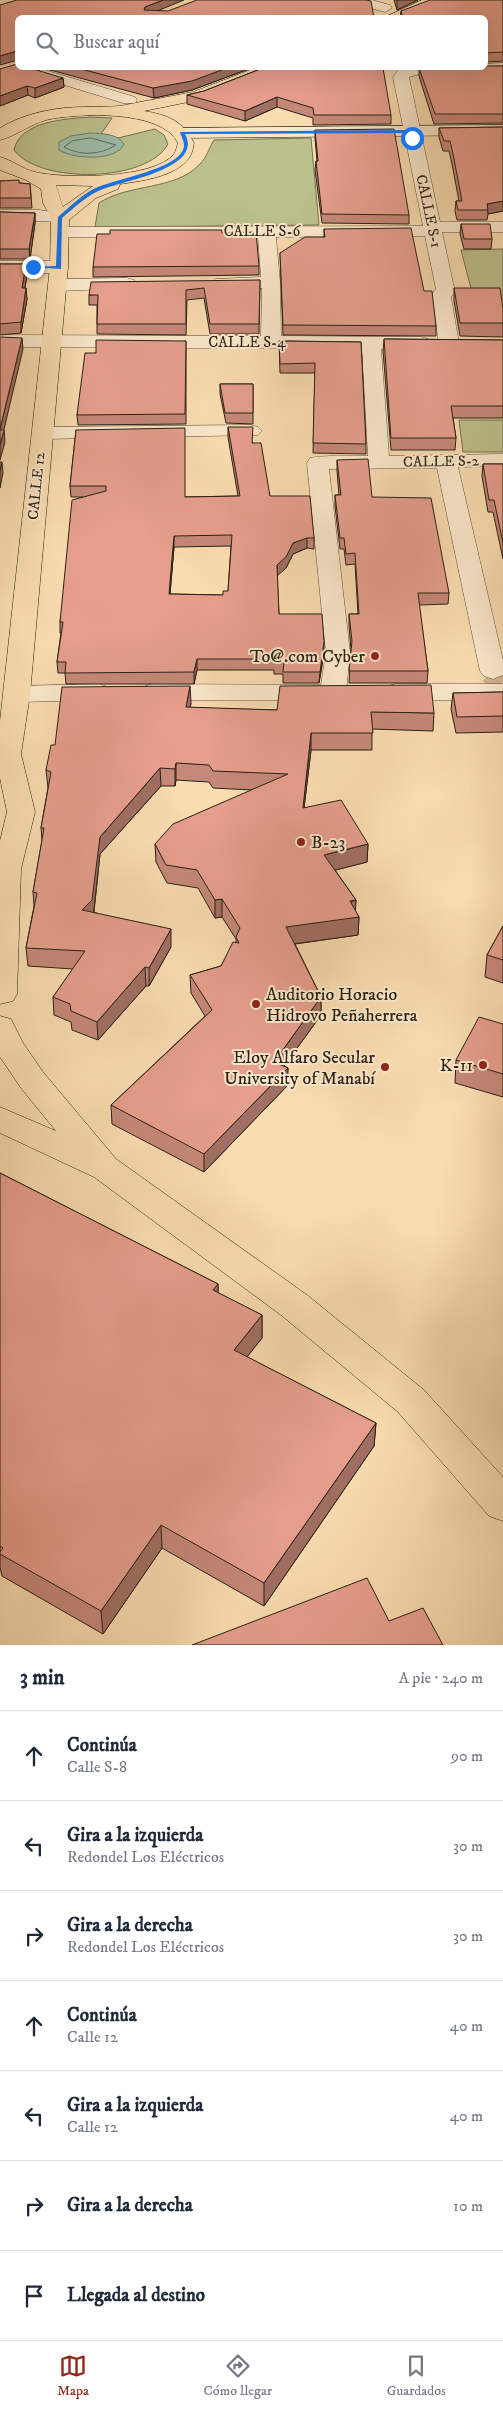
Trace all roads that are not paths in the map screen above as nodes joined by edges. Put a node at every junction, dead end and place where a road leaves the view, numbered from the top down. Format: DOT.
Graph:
graph roads {
  1 [pos="356,0"];
  2 [pos="434,0"];
  3 [pos="387,13"];
  4 [pos="488,68"];
  5 [pos="503,68"];
  6 [pos="28,70"];
  7 [pos="262,70"];
  8 [pos="411,70"];
  9 [pos="197,96"];
  10 [pos="129,100"];
  11 [pos="116,111"];
  12 [pos="27,120"];
  13 [pos="0,128"];
  14 [pos="176,128"];
  15 [pos="503,130"];
  16 [pos="411,131"];
  17 [pos="0,134"];
  18 [pos="0,162"];
  19 [pos="32,177"];
  20 [pos="132,178"];
  21 [pos="0,215"];
  22 [pos="60,225"];
  23 [pos="503,227"];
  24 [pos="433,229"];
  25 [pos="266,230"];
  26 [pos="0,267"];
  27 [pos="59,276"];
  28 [pos="271,282"];
  29 [pos="201,283"];
  30 [pos="142,284"];
  31 [pos="0,341"];
  32 [pos="51,342"];
  33 [pos="271,342"];
  34 [pos="371,343"];
  35 [pos="458,344"];
  36 [pos="251,431"];
  37 [pos="42,433"];
  38 [pos="503,460"];
  39 [pos="446,461"];
  40 [pos="379,462"];
  41 [pos="498,682"];
  42 [pos="353,692"];
  43 [pos="17,694"];
  44 [pos="4,761"];
  45 [pos="1,1001"];
  46 [pos="0,1027"];
  47 [pos="0,1119"];
  48 [pos="106,1168"];
  49 [pos="503,1504"];
  1 -- 3 [label="street"];
  2 -- 3 [label="main road"];
  4 -- 5 [label="street"];
  6 -- 10 [label="street"];
  7 -- 9 [label="main road"];
  8 -- 16 [label="street, CALLE S-1"];
  9 -- 11 [label="main road"];
  9 -- 14 [label="main road"];
  11 -- 12 [label="main road"];
  11 -- 14 [label="main road"];
  12 -- 13 [label="main road"];
  12 -- 17 [label="main road"];
  14 -- 16 [label="street"];
  14 -- 20 [label="main road"];
  15 -- 16 [label="street"];
  16 -- 24 [label="street, CALLE S-1"];
  18 -- 19 [label="main road"];
  19 -- 20 [label="main road"];
  19 -- 22 [label="main road, CALLE 12"];
  20 -- 22 [label="main road"];
  21 -- 22 [label="street, CALLE S-6"];
  22 -- 25 [label="street, CALLE S-6"];
  22 -- 27 [label="main road, CALLE 12"];
  23 -- 24 [label="street, CALLE S-6"];
  24 -- 25 [label="street, CALLE S-6"];
  24 -- 35 [label="street, CALLE S-1"];
  25 -- 28 [label="street"];
  26 -- 27 [label="street"];
  27 -- 30 [label="street"];
  27 -- 32 [label="main road, CALLE 12"];
  28 -- 29 [label="street"];
  28 -- 33 [label="street"];
  31 -- 32 [label="street, CALLE S-4"];
  32 -- 33 [label="street, CALLE S-4"];
  32 -- 37 [label="main road, CALLE 12"];
  33 -- 34 [label="street, CALLE S-4"];
  34 -- 35 [label="street, CALLE S-4"];
  34 -- 40 [label="street"];
  36 -- 37 [label="street"];
  37 -- 43 [label="main road, CALLE 12"];
  38 -- 39 [label="street, CALLE S-2"];
  39 -- 40 [label="street, CALLE S-2"];
  39 -- 41 [label="street"];
  40 -- 42 [label="street, CALLE S-2"];
  41 -- 42 [label="street"];
  42 -- 43 [label="street"];
  43 -- 44 [label="main road, CALLE 12"];
  44 -- 45 [label="main road, CALLE 12"];
  46 -- 48 [label="main road"];
  47 -- 48 [label="main road"];
  48 -- 49 [label="main road"];
}
